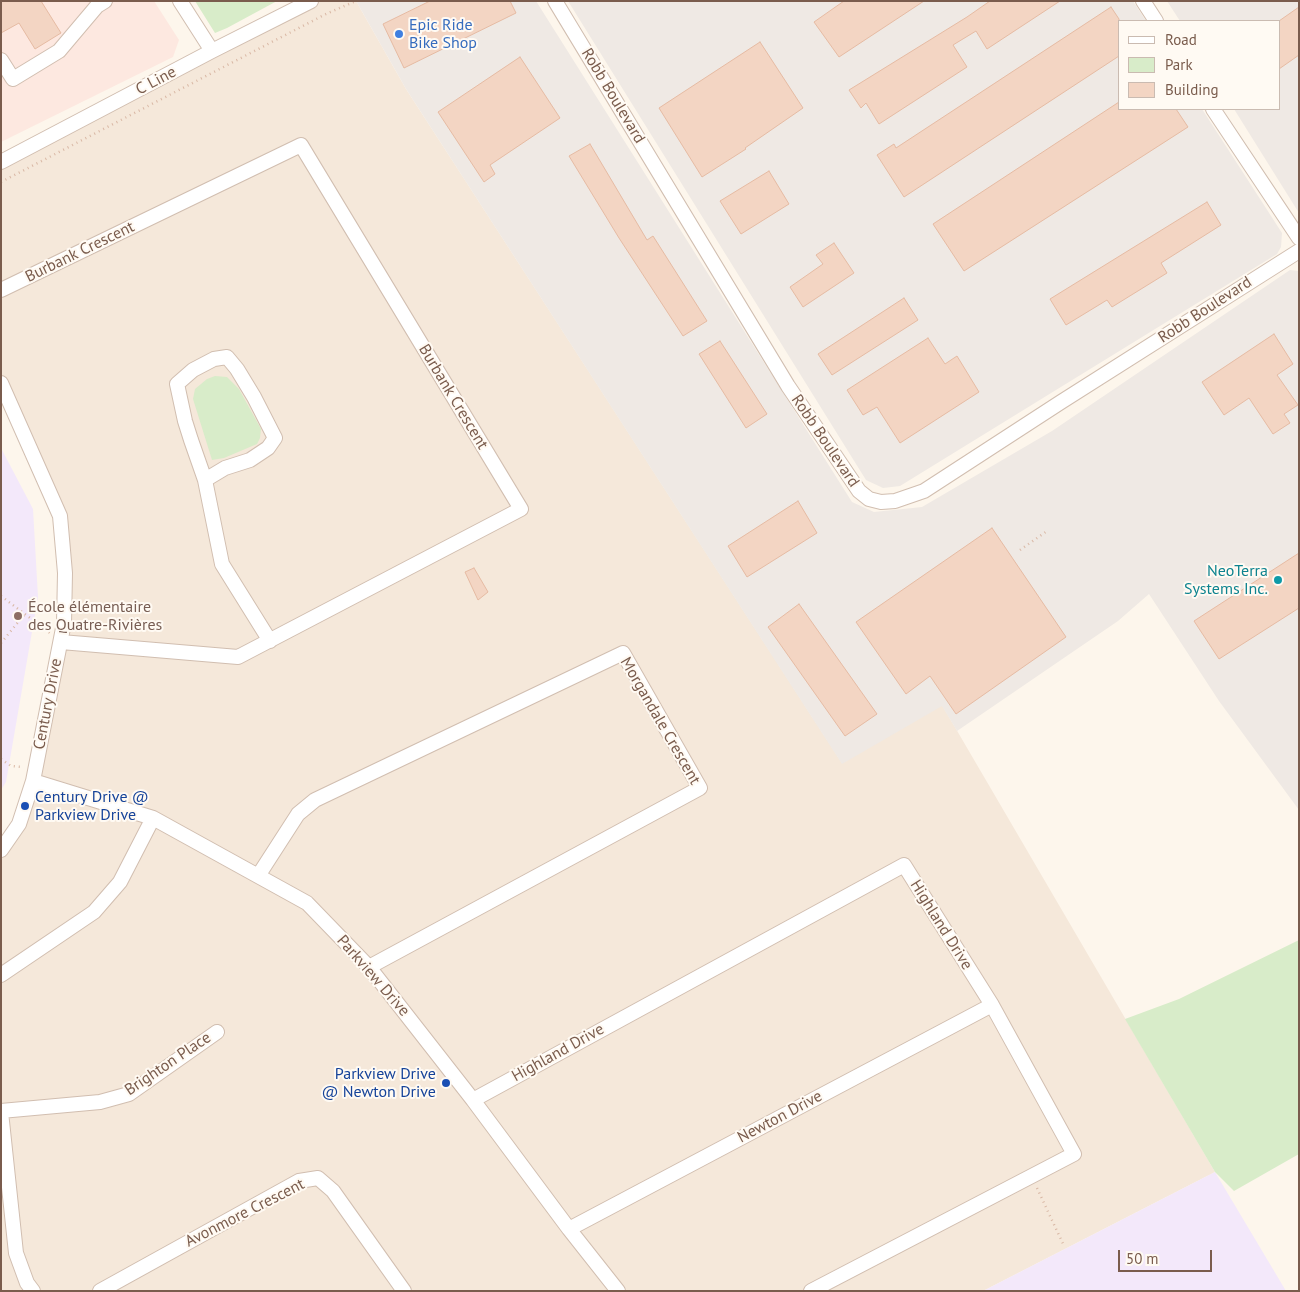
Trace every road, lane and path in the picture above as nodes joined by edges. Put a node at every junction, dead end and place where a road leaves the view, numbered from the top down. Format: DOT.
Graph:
graph roads {
  1 [pos="180,1"];
  2 [pos="311,1"];
  3 [pos="356,1"];
  4 [pos="555,1"];
  5 [pos="1143,1"];
  6 [pos="99,3"];
  7 [pos="1155,20"];
  8 [pos="212,51"];
  9 [pos="1,60"];
  10 [pos="1214,110"];
  11 [pos="1,162"];
  12 [pos="1,182"];
  13 [pos="1299,238"];
  14 [pos="1299,251"];
  15 [pos="1,290"];
  16 [pos="2,388"];
  17 [pos="205,480"];
  18 [pos="1047,531"];
  19 [pos="1020,550"];
  20 [pos="1,596"];
  21 [pos="24,614"];
  22 [pos="270,641"];
  23 [pos="61,642"];
  24 [pos="1,643"];
  25 [pos="1,759"];
  26 [pos="34,775"];
  27 [pos="153,818"];
  28 [pos="1,850"];
  29 [pos="258,876"];
  30 [pos="369,967"];
  31 [pos="1,975"];
  32 [pos="992,1005"];
  33 [pos="217,1032"];
  34 [pos="473,1100"];
  35 [pos="1,1111"];
  36 [pos="1032,1176"];
  37 [pos="569,1229"];
  38 [pos="1064,1246"];
  39 [pos="33,1291"];
  40 [pos="100,1291"];
  41 [pos="404,1291"];
  42 [pos="618,1291"];
  43 [pos="811,1291"];
  1 -- 8 [label="street"];
  2 -- 8 [label="street, C Line"];
  3 -- 12 [label="path"];
  4 -- 14 [label="street, Robb Boulevard"];
  5 -- 7 [label="street"];
  6 -- 9 [label="street"];
  8 -- 11 [label="street, C Line"];
  10 -- 13 [label="street"];
  15 -- 22 [label="street, Burbank Crescent"];
  16 -- 23 [label="street, Century Drive"];
  17 -- 17 [label="street"];
  17 -- 22 [label="street"];
  18 -- 19 [label="path"];
  20 -- 21 [label="path"];
  21 -- 23 [label="path"];
  21 -- 24 [label="path"];
  22 -- 23 [label="street, Burbank Crescent"];
  23 -- 26 [label="street, Century Drive"];
  25 -- 26 [label="path"];
  26 -- 27 [label="street, Parkview Drive"];
  26 -- 28 [label="street, Century Drive"];
  27 -- 29 [label="street, Parkview Drive"];
  27 -- 31 [label="street"];
  29 -- 30 [label="street, Parkview Drive"];
  29 -- 30 [label="street, Morgandale Crescent"];
  30 -- 34 [label="street, Parkview Drive"];
  32 -- 34 [label="street, Highland Drive"];
  32 -- 36 [label="street, Highland Drive"];
  32 -- 37 [label="street, Newton Drive"];
  33 -- 35 [label="street, Brighton Place"];
  34 -- 37 [label="street, Parkview Drive"];
  35 -- 39 [label="street"];
  36 -- 38 [label="path"];
  36 -- 43 [label="street, Highland Drive"];
  37 -- 42 [label="street, Parkview Drive"];
  40 -- 41 [label="street, Avonmore Crescent"];
}
